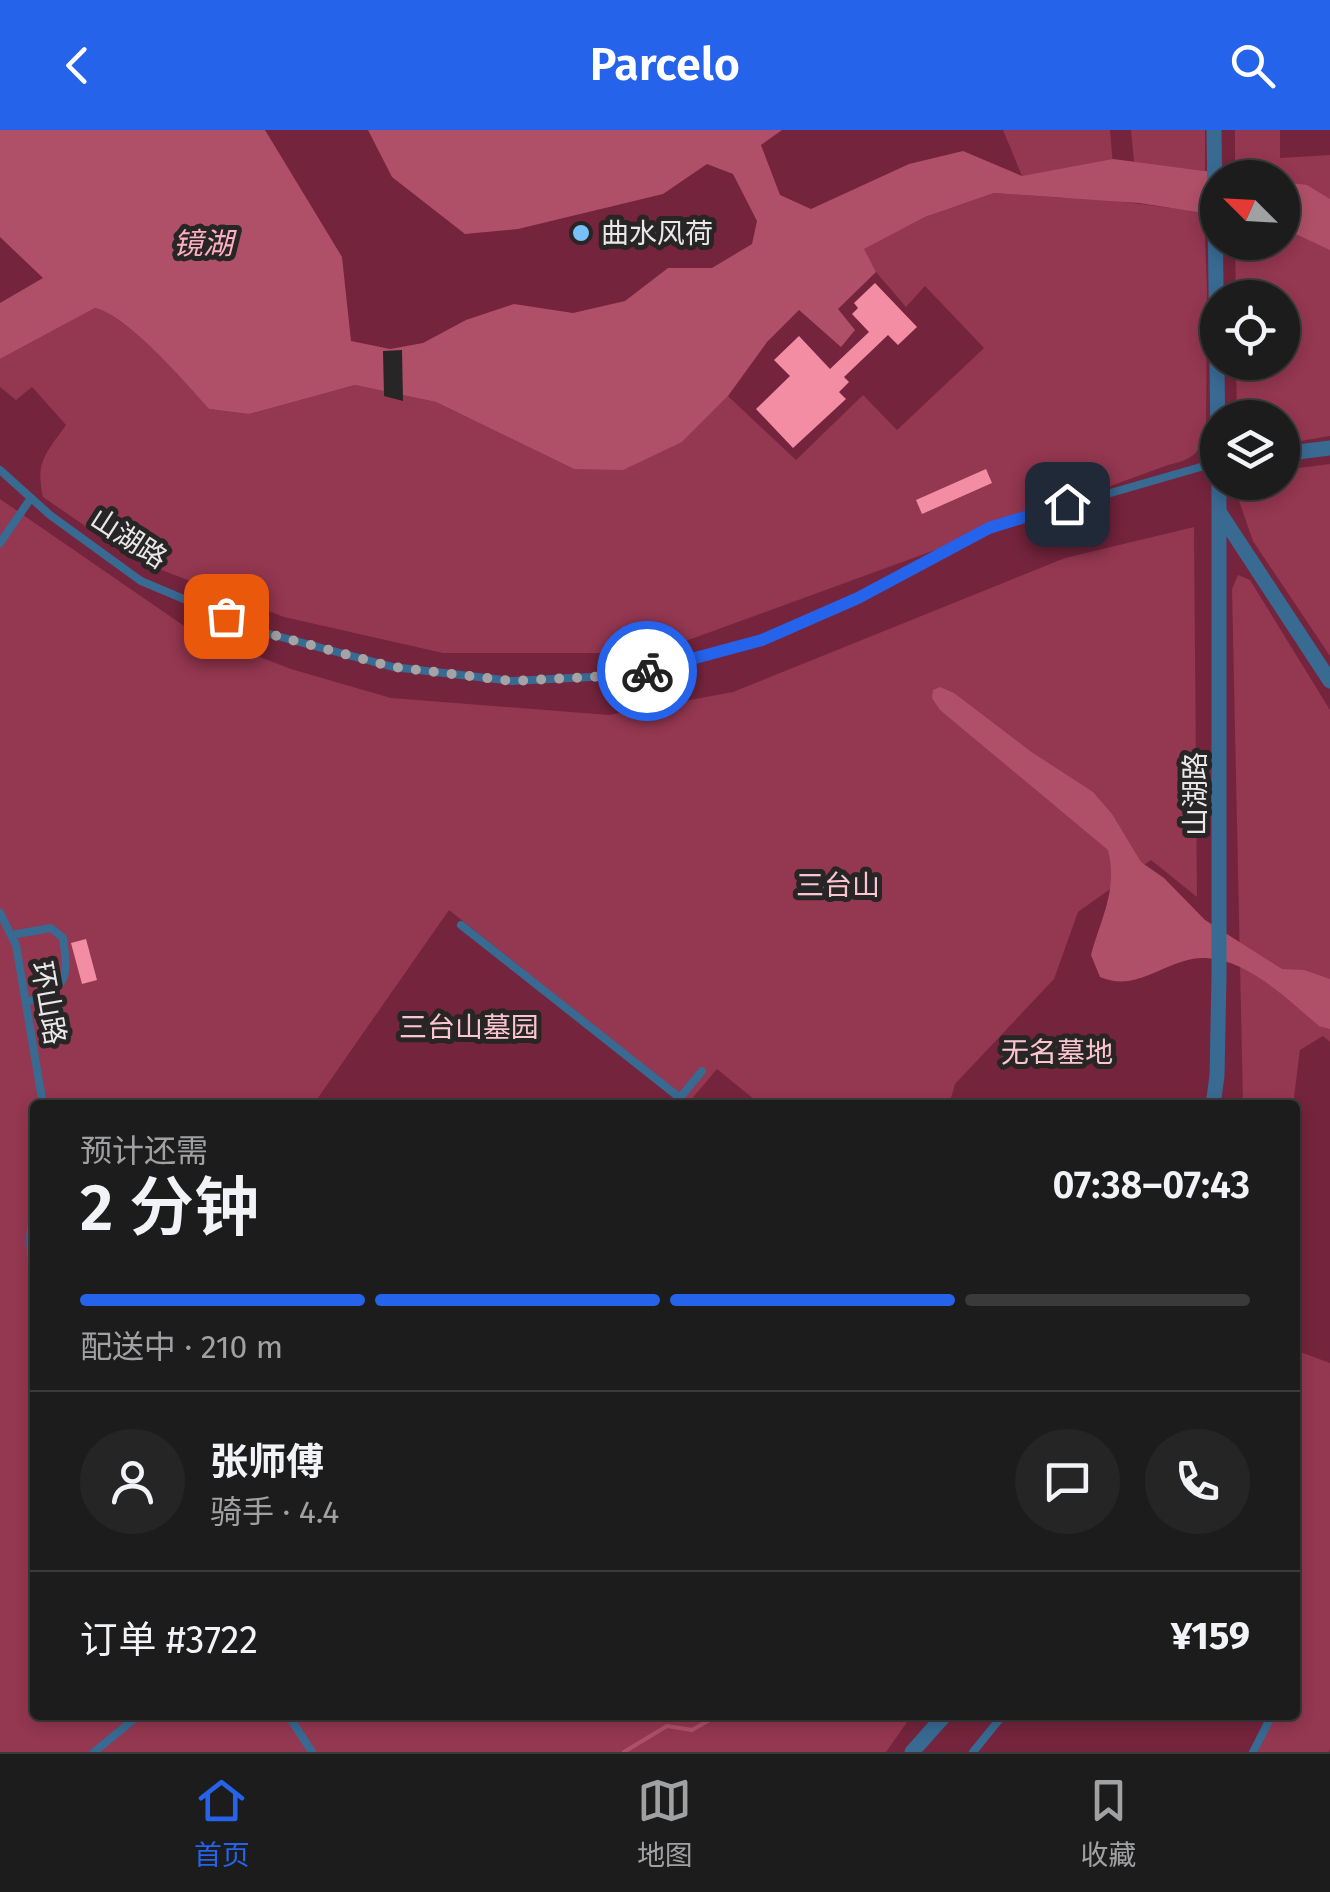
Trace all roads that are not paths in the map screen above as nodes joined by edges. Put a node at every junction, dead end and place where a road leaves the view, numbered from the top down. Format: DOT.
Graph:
graph roads {
  1 [pos="1214,130"];
  2 [pos="1214,160"];
  3 [pos="1216,260"];
  4 [pos="1218,400"];
  5 [pos="1330,448"];
  6 [pos="1300,452"];
  7 [pos="1200,467"];
  8 [pos="0,470"];
  9 [pos="30,498"];
  10 [pos="1220,500"];
  11 [pos="1220,513"];
  12 [pos="0,543"];
  13 [pos="1330,681"];
  14 [pos="0,913"];
  15 [pos="460,925"];
  16 [pos="11,936"];
  17 [pos="27,1002"];
  18 [pos="702,1071"];
  19 [pos="42,1100"];
  20 [pos="675,1100"];
  21 [pos="679,1100"];
  22 [pos="1214,1100"];
  23 [pos="133,1720"];
  24 [pos="291,1720"];
  25 [pos="941,1720"];
  26 [pos="998,1720"];
  27 [pos="1269,1720"];
  28 [pos="94,1752"];
  29 [pos="312,1752"];
  30 [pos="912,1752"];
  31 [pos="974,1752"];
  32 [pos="1253,1752"];
  1 -- 2 [label="street"];
  3 -- 4 [label="street"];
  5 -- 6 [label="street"];
  7 -- 9 [label="lane, 山湖路"];
  8 -- 9 [label="lane, 山湖路"];
  9 -- 12 [label="lane"];
  10 -- 11 [label="street, 山湖路"];
  11 -- 13 [label="street"];
  11 -- 22 [label="street, 山湖路"];
  14 -- 16 [label="lane, 环山路"];
  15 -- 20 [label="lane"];
  16 -- 17 [label="lane, 环山路"];
  16 -- 17 [label="lane"];
  17 -- 19 [label="lane, 环山路"];
  18 -- 21 [label="lane"];
  23 -- 28 [label="lane"];
  24 -- 29 [label="lane"];
  25 -- 30 [label="street"];
  26 -- 31 [label="lane"];
  27 -- 32 [label="lane"];
}
